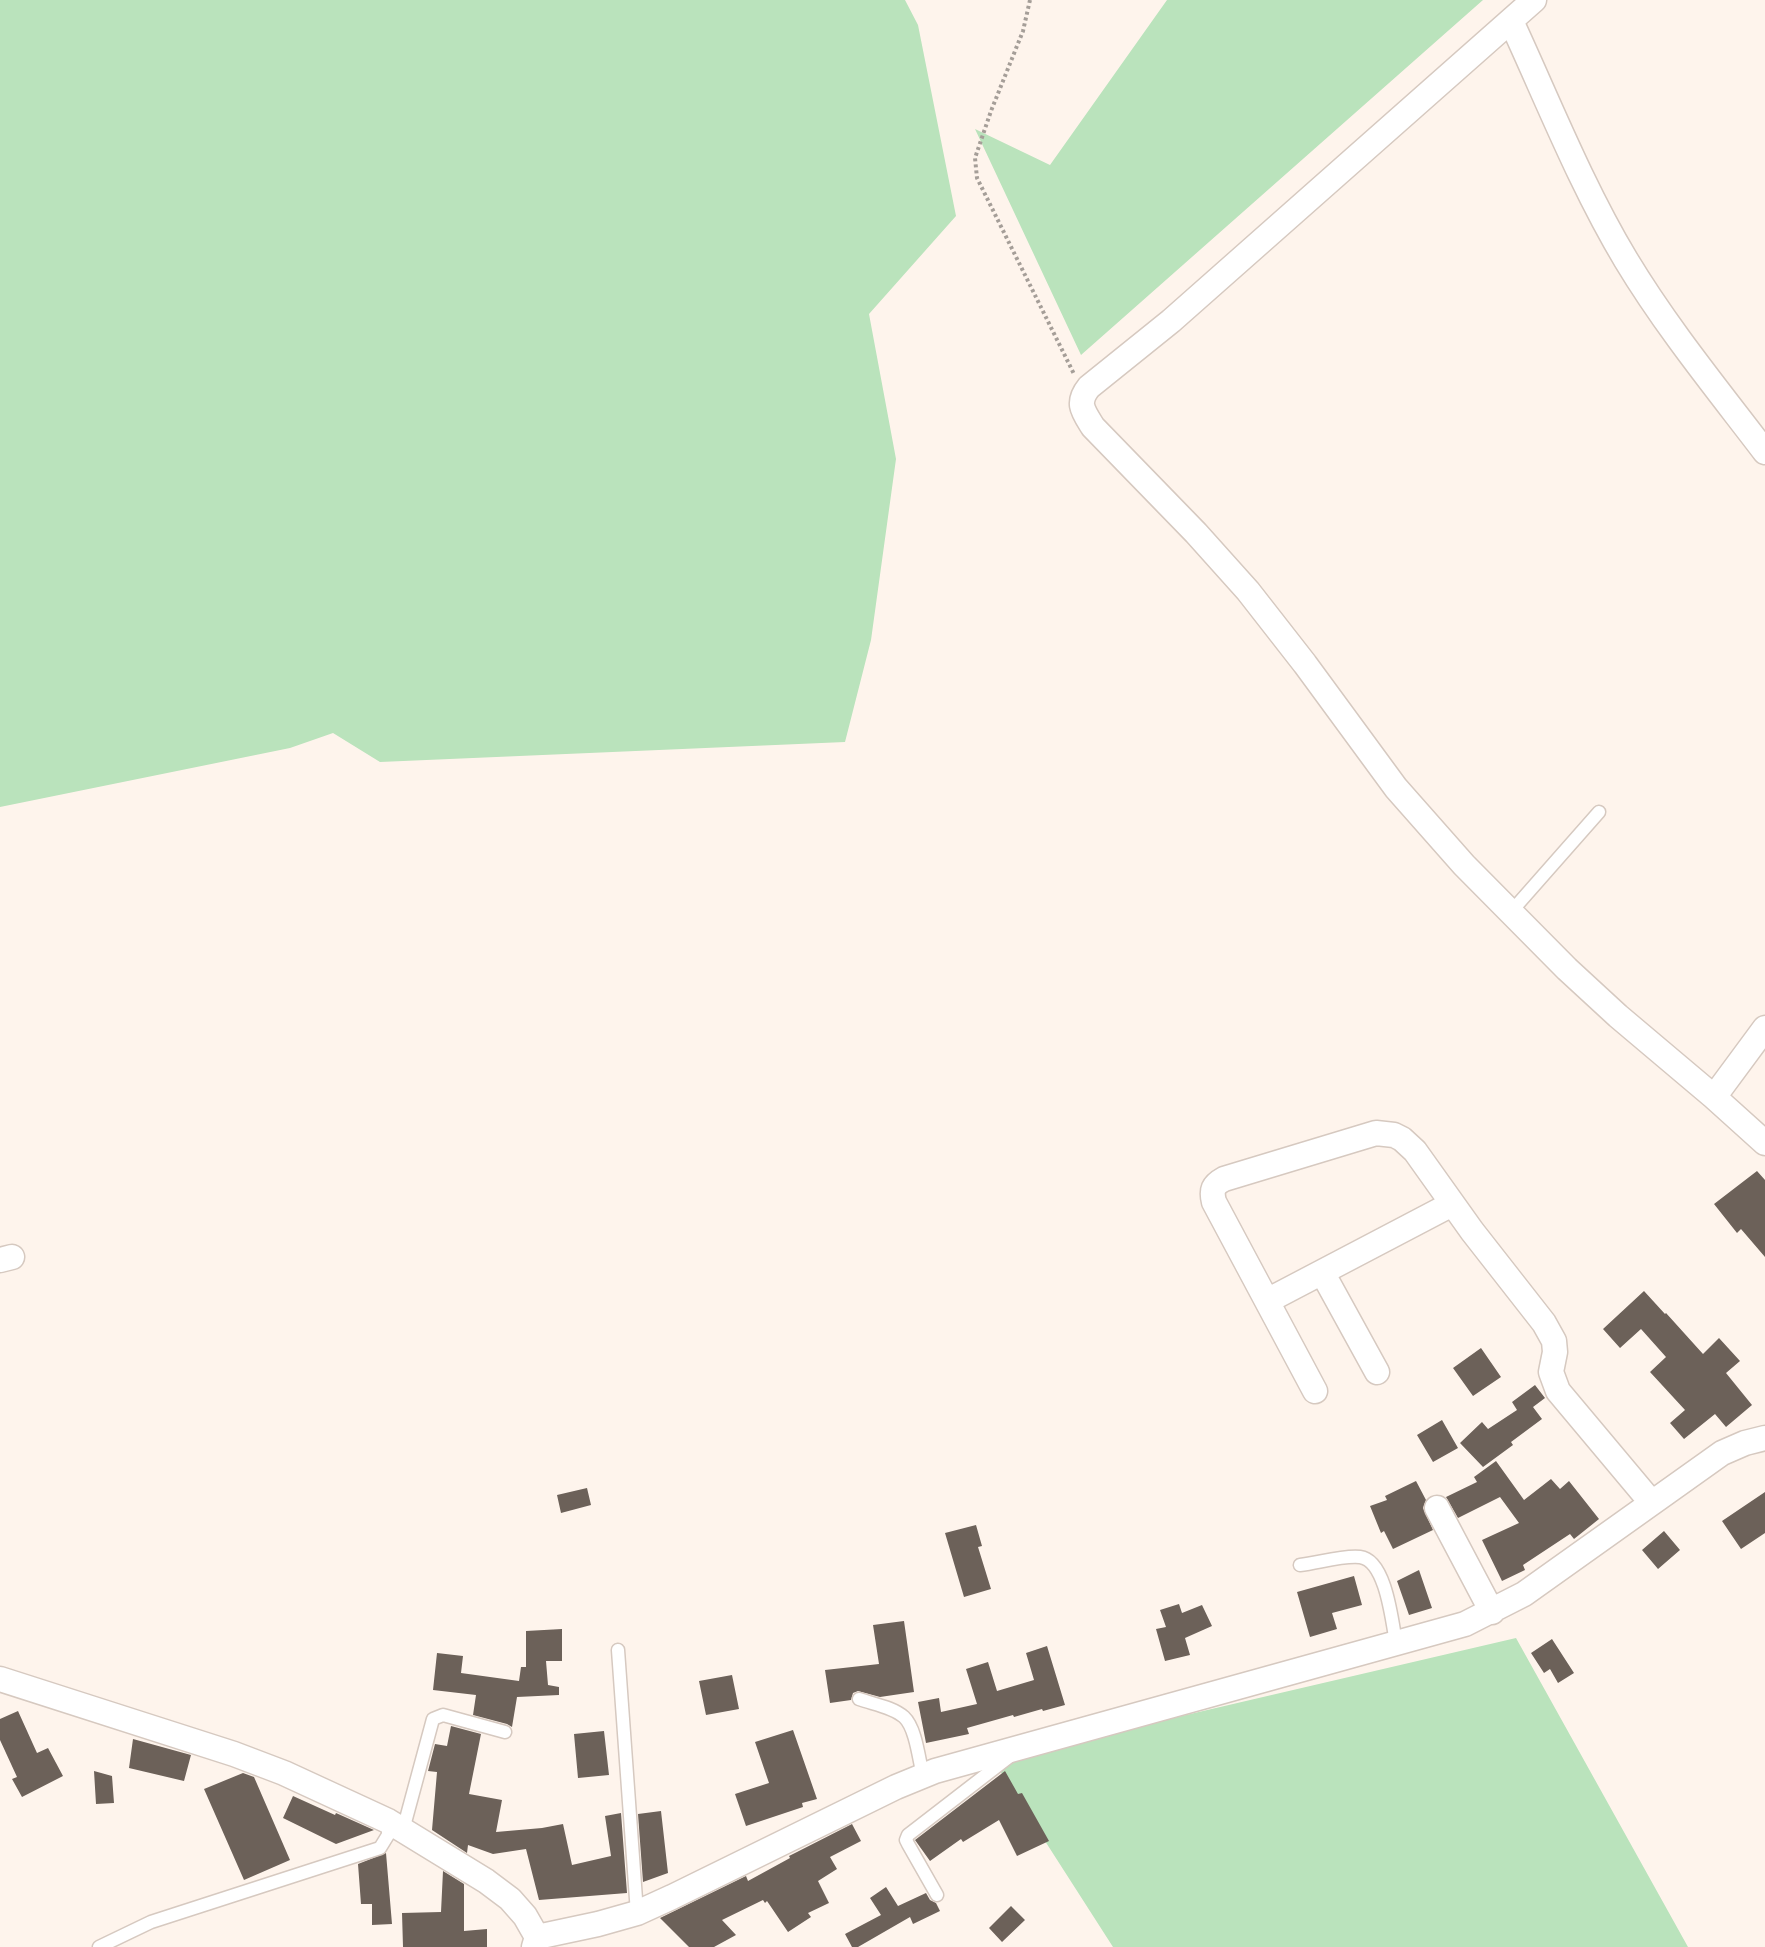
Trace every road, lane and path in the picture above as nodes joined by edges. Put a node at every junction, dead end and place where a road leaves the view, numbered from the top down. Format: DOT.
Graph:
graph roads {
  1 [pos="1030,0"];
  2 [pos="1534,0"];
  3 [pos="1511,21"];
  4 [pos="1084,394"];
  5 [pos="1765,452"];
  6 [pos="1599,812"];
  7 [pos="1510,913"];
  8 [pos="1765,1028"];
  9 [pos="1714,1096"];
  10 [pos="1765,1143"];
  11 [pos="1452,1204"];
  12 [pos="1322,1272"];
  13 [pos="1267,1301"];
  14 [pos="1377,1372"];
  15 [pos="1315,1391"];
  16 [pos="1765,1438"];
  17 [pos="1651,1502"];
  18 [pos="1437,1508"];
  19 [pos="1300,1565"];
  20 [pos="1492,1612"];
  21 [pos="1396,1642"];
  22 [pos="618,1650"];
  23 [pos="0,1679"];
  24 [pos="859,1699"];
  25 [pos="505,1732"];
  26 [pos="1024,1745"];
  27 [pos="923,1776"];
  28 [pos="395,1825"];
  29 [pos="937,1895"];
  30 [pos="637,1913"];
  31 [pos="536,1942"];
  32 [pos="99,1947"];
  1 -- 4 [label="path"];
  2 -- 3 [label="street"];
  3 -- 4 [label="street"];
  3 -- 5 [label="street"];
  4 -- 7 [label="street"];
  6 -- 7 [label="lane"];
  7 -- 9 [label="street"];
  8 -- 9 [label="street"];
  9 -- 10 [label="street"];
  11 -- 12 [label="street"];
  11 -- 13 [label="street"];
  11 -- 17 [label="street"];
  12 -- 13 [label="street"];
  12 -- 14 [label="street"];
  13 -- 15 [label="street"];
  16 -- 17 [label="street"];
  17 -- 20 [label="street"];
  18 -- 20 [label="street"];
  19 -- 21 [label="lane"];
  20 -- 21 [label="street"];
  21 -- 26 [label="street"];
  22 -- 30 [label="lane"];
  23 -- 28 [label="street"];
  24 -- 27 [label="lane"];
  25 -- 28 [label="lane"];
  26 -- 27 [label="street"];
  26 -- 29 [label="lane"];
  27 -- 30 [label="street"];
  28 -- 31 [label="street"];
  28 -- 32 [label="lane"];
  30 -- 31 [label="street"];
}
